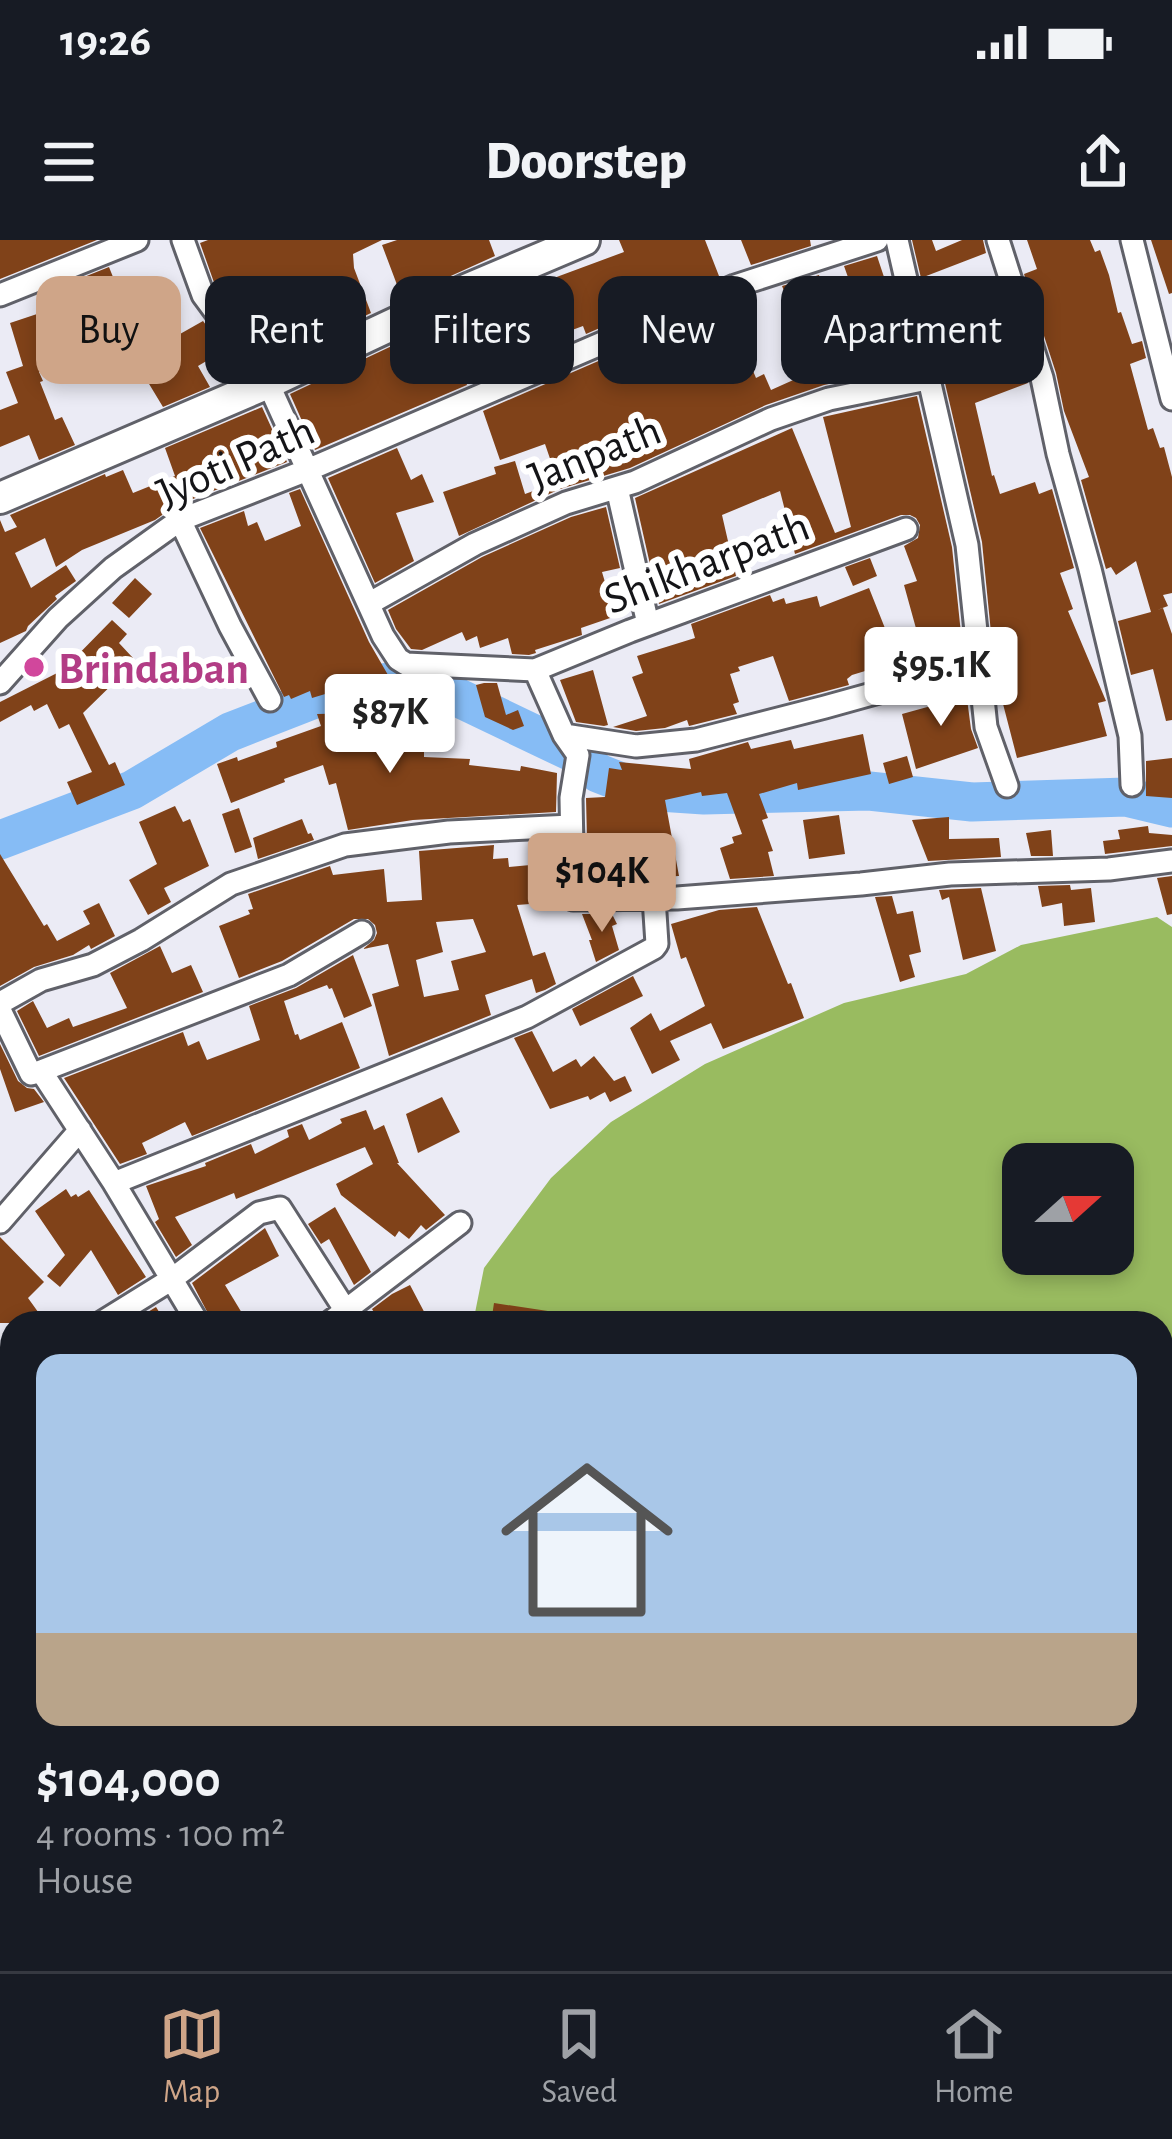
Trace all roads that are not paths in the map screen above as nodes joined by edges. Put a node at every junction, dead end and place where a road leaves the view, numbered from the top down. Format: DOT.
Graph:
graph roads {
  1 [pos="137,240"];
  2 [pos="183,240"];
  3 [pos="584,240"];
  4 [pos="877,240"];
  5 [pos="897,240"];
  6 [pos="998,240"];
  7 [pos="1132,240"];
  8 [pos="905,276"];
  9 [pos="0,295"];
  10 [pos="205,299"];
  11 [pos="366,336"];
  12 [pos="263,384"];
  13 [pos="269,384"];
  14 [pos="903,384"];
  15 [pos="928,384"];
  16 [pos="1172,399"];
  17 [pos="310,470"];
  18 [pos="617,488"];
  19 [pos="0,498"];
  20 [pos="180,520"];
  21 [pos="906,529"];
  22 [pos="370,603"];
  23 [pos="648,624"];
  24 [pos="980,664"];
  25 [pos="536,670"];
  26 [pos="0,683"];
  27 [pos="270,700"];
  28 [pos="564,735"];
  29 [pos="1132,784"];
  30 [pos="1007,786"];
  31 [pos="571,826"];
  32 [pos="1172,861"];
  33 [pos="654,898"];
  34 [pos="362,932"];
  35 [pos="0,1006"];
  36 [pos="40,1071"];
  37 [pos="80,1130"];
  38 [pos="114,1183"];
  39 [pos="0,1222"];
  40 [pos="460,1223"];
  41 [pos="172,1279"];
  42 [pos="120,1311"];
  43 [pos="191,1311"];
  44 [pos="335,1311"];
  45 [pos="346,1311"];
  1 -- 9 [label="street"];
  2 -- 10 [label="street"];
  3 -- 11 [label="street"];
  4 -- 17 [label="street, Jyoti Path"];
  5 -- 8 [label="street"];
  6 -- 29 [label="street"];
  7 -- 16 [label="street"];
  12 -- 19 [label="street"];
  13 -- 17 [label="street"];
  14 -- 18 [label="street, Janpath"];
  15 -- 24 [label="street"];
  17 -- 20 [label="street, Jyoti Path"];
  17 -- 22 [label="street"];
  18 -- 22 [label="street, Janpath"];
  18 -- 23 [label="street"];
  20 -- 26 [label="street, Jyoti Path"];
  20 -- 27 [label="street"];
  21 -- 23 [label="street, Shikharpath"];
  22 -- 25 [label="street"];
  23 -- 25 [label="street, Shikharpath"];
  24 -- 28 [label="street"];
  24 -- 30 [label="street"];
  25 -- 28 [label="street"];
  28 -- 31 [label="street"];
  31 -- 33 [label="street"];
  31 -- 35 [label="street"];
  32 -- 33 [label="street"];
  33 -- 38 [label="street"];
  34 -- 36 [label="street"];
  35 -- 36 [label="street"];
  36 -- 37 [label="street"];
  37 -- 38 [label="street"];
  37 -- 39 [label="street"];
  38 -- 41 [label="street"];
  40 -- 45 [label="street"];
  41 -- 42 [label="street"];
  41 -- 43 [label="street"];
  41 -- 44 [label="street"];
}
